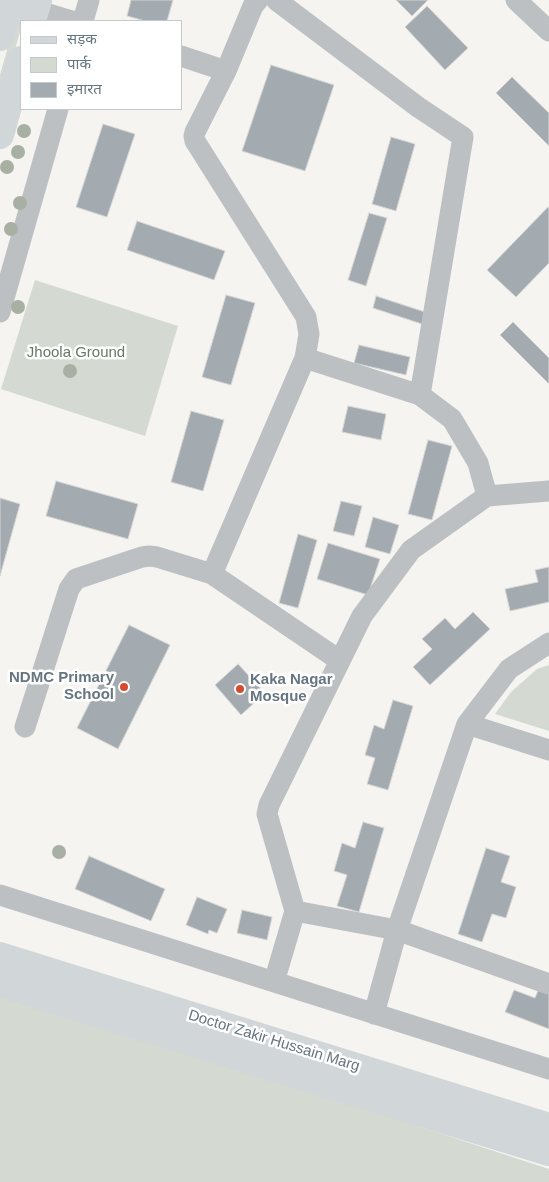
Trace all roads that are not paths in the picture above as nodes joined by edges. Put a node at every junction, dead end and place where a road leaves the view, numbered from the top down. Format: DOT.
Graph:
graph roads {
  1 [pos="10,0"];
  2 [pos="89,0"];
  3 [pos="258,0"];
  4 [pos="276,0"];
  5 [pos="516,0"];
  6 [pos="35,10"];
  7 [pos="69,20"];
  8 [pos="83,20"];
  9 [pos="549,31"];
  10 [pos="0,37"];
  11 [pos="182,56"];
  12 [pos="20,64"];
  13 [pos="226,71"];
  14 [pos="58,110"];
  15 [pos="0,135"];
  16 [pos="0,312"];
  17 [pos="305,358"];
  18 [pos="420,395"];
  19 [pos="549,492"];
  20 [pos="487,496"];
  21 [pos="212,574"];
  22 [pos="549,643"];
  23 [pos="340,660"];
  24 [pos="467,724"];
  25 [pos="25,727"];
  26 [pos="549,750"];
  27 [pos="0,895"];
  28 [pos="295,911"];
  29 [pos="398,930"];
  30 [pos="0,956"];
  31 [pos="274,982"];
  32 [pos="0,983"];
  33 [pos="549,984"];
  34 [pos="374,1014"];
  35 [pos="549,1069"];
  36 [pos="549,1127"];
  37 [pos="549,1152"];
  1 -- 10 [label="main road"];
  2 -- 8 [label="street"];
  3 -- 13 [label="street"];
  4 -- 18 [label="street"];
  5 -- 9 [label="street"];
  6 -- 7 [label="street"];
  11 -- 13 [label="street"];
  12 -- 15 [label="main road"];
  13 -- 17 [label="street"];
  14 -- 16 [label="street"];
  17 -- 18 [label="street"];
  17 -- 21 [label="street"];
  18 -- 20 [label="street"];
  19 -- 20 [label="street"];
  20 -- 23 [label="street"];
  21 -- 23 [label="street"];
  21 -- 25 [label="street"];
  22 -- 24 [label="street"];
  23 -- 28 [label="street"];
  24 -- 26 [label="street"];
  24 -- 29 [label="street"];
  27 -- 31 [label="street"];
  28 -- 29 [label="street"];
  28 -- 31 [label="street"];
  29 -- 33 [label="street"];
  29 -- 34 [label="street"];
  30 -- 36 [label="main road, Doctor Zakir Hussain Marg"];
  31 -- 34 [label="street"];
  32 -- 37 [label="main road, Doctor Zakir Hussain Marg"];
  34 -- 35 [label="street"];
}
